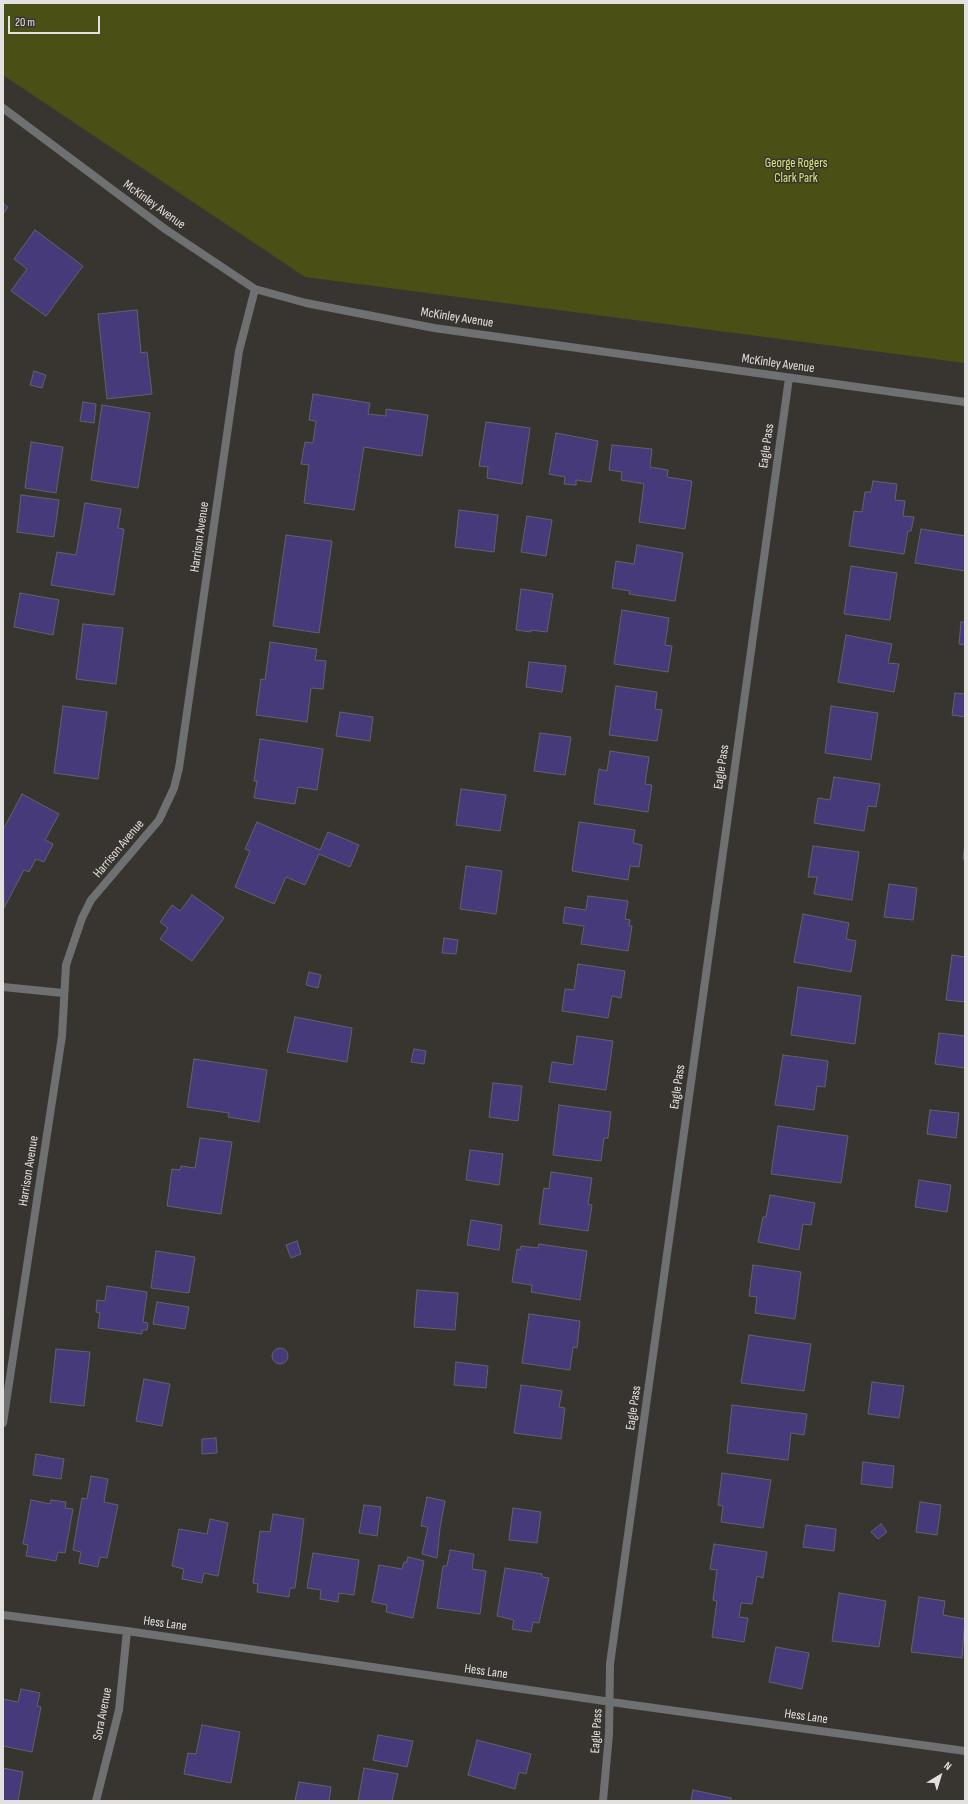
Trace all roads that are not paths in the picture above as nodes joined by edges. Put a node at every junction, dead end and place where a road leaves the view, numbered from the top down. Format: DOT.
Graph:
graph roads {
  1 [pos="3,108"];
  2 [pos="255,289"];
  3 [pos="789,378"];
  4 [pos="965,402"];
  5 [pos="3,987"];
  6 [pos="63,993"];
  7 [pos="3,1423"];
  8 [pos="3,1615"];
  9 [pos="127,1631"];
  10 [pos="611,1702"];
  11 [pos="965,1751"];
  12 [pos="96,1801"];
  13 [pos="603,1801"];
  1 -- 2 [label="street, McKinley Avenue"];
  2 -- 3 [label="street, McKinley Avenue"];
  2 -- 6 [label="street, Harrison Avenue"];
  3 -- 4 [label="street, McKinley Avenue"];
  3 -- 10 [label="street, Eagle Pass"];
  5 -- 6 [label="street"];
  6 -- 7 [label="street, Harrison Avenue"];
  8 -- 9 [label="street, Hess Lane"];
  9 -- 10 [label="street, Hess Lane"];
  9 -- 12 [label="street, Sora Avenue"];
  10 -- 11 [label="street, Hess Lane"];
  10 -- 13 [label="street, Eagle Pass"];
}
